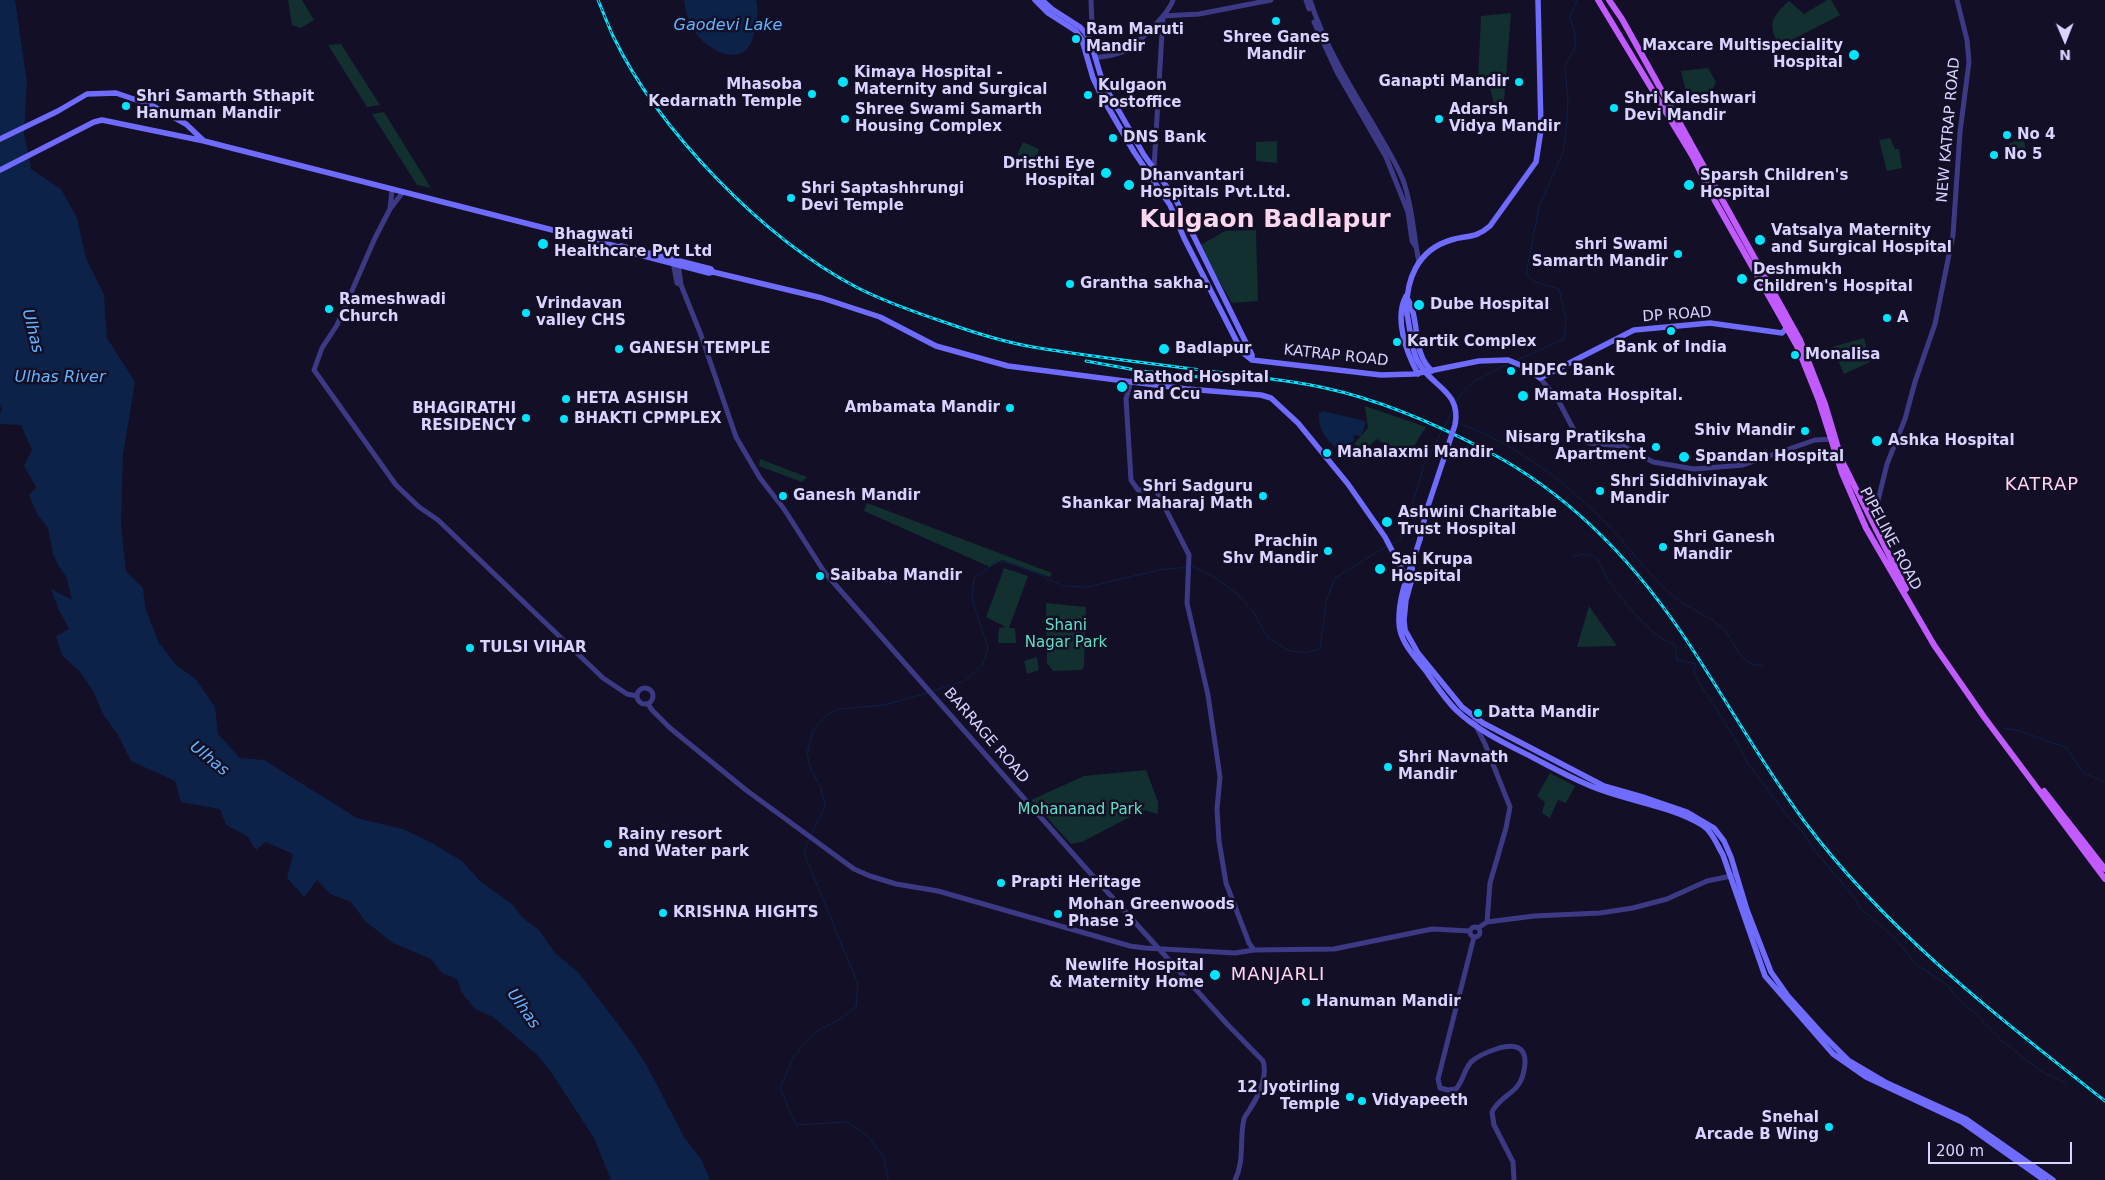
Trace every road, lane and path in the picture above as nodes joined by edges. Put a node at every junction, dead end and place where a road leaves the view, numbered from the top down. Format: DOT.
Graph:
graph roads {
  1 [pos="1035,0"];
  2 [pos="1042,0"];
  3 [pos="1091,0"];
  4 [pos="1173,0"];
  5 [pos="1271,0"];
  6 [pos="1306,0"];
  7 [pos="1310,0"];
  8 [pos="1538,0"];
  9 [pos="1598,0"];
  10 [pos="1609,0"];
  11 [pos="1957,0"];
  12 [pos="1163,16"];
  13 [pos="1084,37"];
  14 [pos="1095,58"];
  15 [pos="0,139"];
  16 [pos="204,141"];
  17 [pos="1154,168"];
  18 [pos="0,170"];
  19 [pos="1147,170"];
  20 [pos="392,190"];
  21 [pos="403,192"];
  22 [pos="390,209"];
  23 [pos="1416,247"];
  24 [pos="675,262"];
  25 [pos="1419,262"];
  26 [pos="1406,296"];
  27 [pos="1786,328"];
  28 [pos="1791,336"];
  29 [pos="1800,340"];
  30 [pos="1252,360"];
  31 [pos="1432,371"];
  32 [pos="1418,374"];
  33 [pos="1540,378"];
  34 [pos="1131,381"];
  35 [pos="1832,439"];
  36 [pos="1873,521"];
  37 [pos="1409,579"];
  38 [pos="637,696"];
  39 [pos="648,704"];
  40 [pos="1474,717"];
  41 [pos="1476,726"];
  42 [pos="1994,728"];
  43 [pos="1626,795"];
  44 [pos="2103,869"];
  45 [pos="1733,876"];
  46 [pos="2105,879"];
  47 [pos="1487,922"];
  48 [pos="1478,928"];
  49 [pos="1470,931"];
  50 [pos="1474,937"];
  51 [pos="1158,948"];
  52 [pos="1254,950"];
  53 [pos="2011,1153"];
  54 [pos="1235,1180"];
  55 [pos="1514,1180"];
  56 [pos="2044,1180"];
  57 [pos="2053,1180"];
  1 -- 13 [label="main road"];
  2 -- 13 [label="main road"];
  3 -- 13 [label="street"];
  4 -- 12 [label="street"];
  5 -- 12 [label="street"];
  6 -- 23 [label="street"];
  7 -- 23 [label="street"];
  8 -- 25 [label="main road"];
  9 -- 27 [label="main road, PIPELINE ROAD"];
  10 -- 27 [label="main road, PIPELINE ROAD"];
  11 -- 36 [label="street, NEW KATRAP ROAD"];
  12 -- 14 [label="street"];
  12 -- 17 [label="street"];
  13 -- 14 [label="main road"];
  13 -- 19 [label="main road"];
  14 -- 17 [label="main road"];
  15 -- 16 [label="main road"];
  16 -- 18 [label="main road"];
  16 -- 20 [label="main road"];
  17 -- 19 [label="street"];
  17 -- 30 [label="main road"];
  19 -- 30 [label="main road"];
  20 -- 21 [label="main road"];
  20 -- 22 [label="street"];
  21 -- 22 [label="street"];
  21 -- 24 [label="main road"];
  22 -- 38 [label="street"];
  23 -- 25 [label="street"];
  24 -- 34 [label="main road"];
  24 -- 51 [label="street, BARRAGE ROAD"];
  25 -- 26 [label="main road"];
  26 -- 31 [label="main road"];
  26 -- 32 [label="main road, KATRAP ROAD"];
  26 -- 37 [label="main road, bridge"];
  27 -- 28 [label="main road, PIPELINE ROAD"];
  27 -- 29 [label="main road, PIPELINE ROAD"];
  27 -- 33 [label="main road, DP ROAD"];
  28 -- 29 [label="main road"];
  28 -- 35 [label="main road, PIPELINE ROAD"];
  29 -- 35 [label="main road, PIPELINE ROAD"];
  30 -- 32 [label="main road, KATRAP ROAD"];
  31 -- 32 [label="main road, KATRAP ROAD"];
  31 -- 33 [label="main road, KATRAP ROAD"];
  33 -- 35 [label="street, KATRAP ROAD"];
  34 -- 37 [label="main road"];
  34 -- 52 [label="street"];
  35 -- 36 [label="main road, PIPELINE ROAD"];
  35 -- 42 [label="main road, PIPELINE ROAD"];
  36 -- 42 [label="main road, PIPELINE ROAD"];
  37 -- 40 [label="main road"];
  37 -- 41 [label="main road"];
  38 -- 39 [label="street"];
  38 -- 39 [label="street"];
  39 -- 51 [label="street"];
  40 -- 41 [label="street"];
  40 -- 43 [label="main road"];
  41 -- 43 [label="main road"];
  41 -- 47 [label="street"];
  42 -- 44 [label="main road, PIPELINE ROAD"];
  43 -- 45 [label="main road"];
  44 -- 46 [label="main road, PIPELINE ROAD"];
  45 -- 47 [label="street"];
  45 -- 53 [label="main road"];
  47 -- 48 [label="street"];
  48 -- 49 [label="street"];
  48 -- 50 [label="street"];
  49 -- 50 [label="street"];
  49 -- 52 [label="street"];
  50 -- 55 [label="street"];
  51 -- 52 [label="street"];
  51 -- 54 [label="street, BARRAGE ROAD"];
  53 -- 56 [label="main road"];
  53 -- 57 [label="main road"];
}
